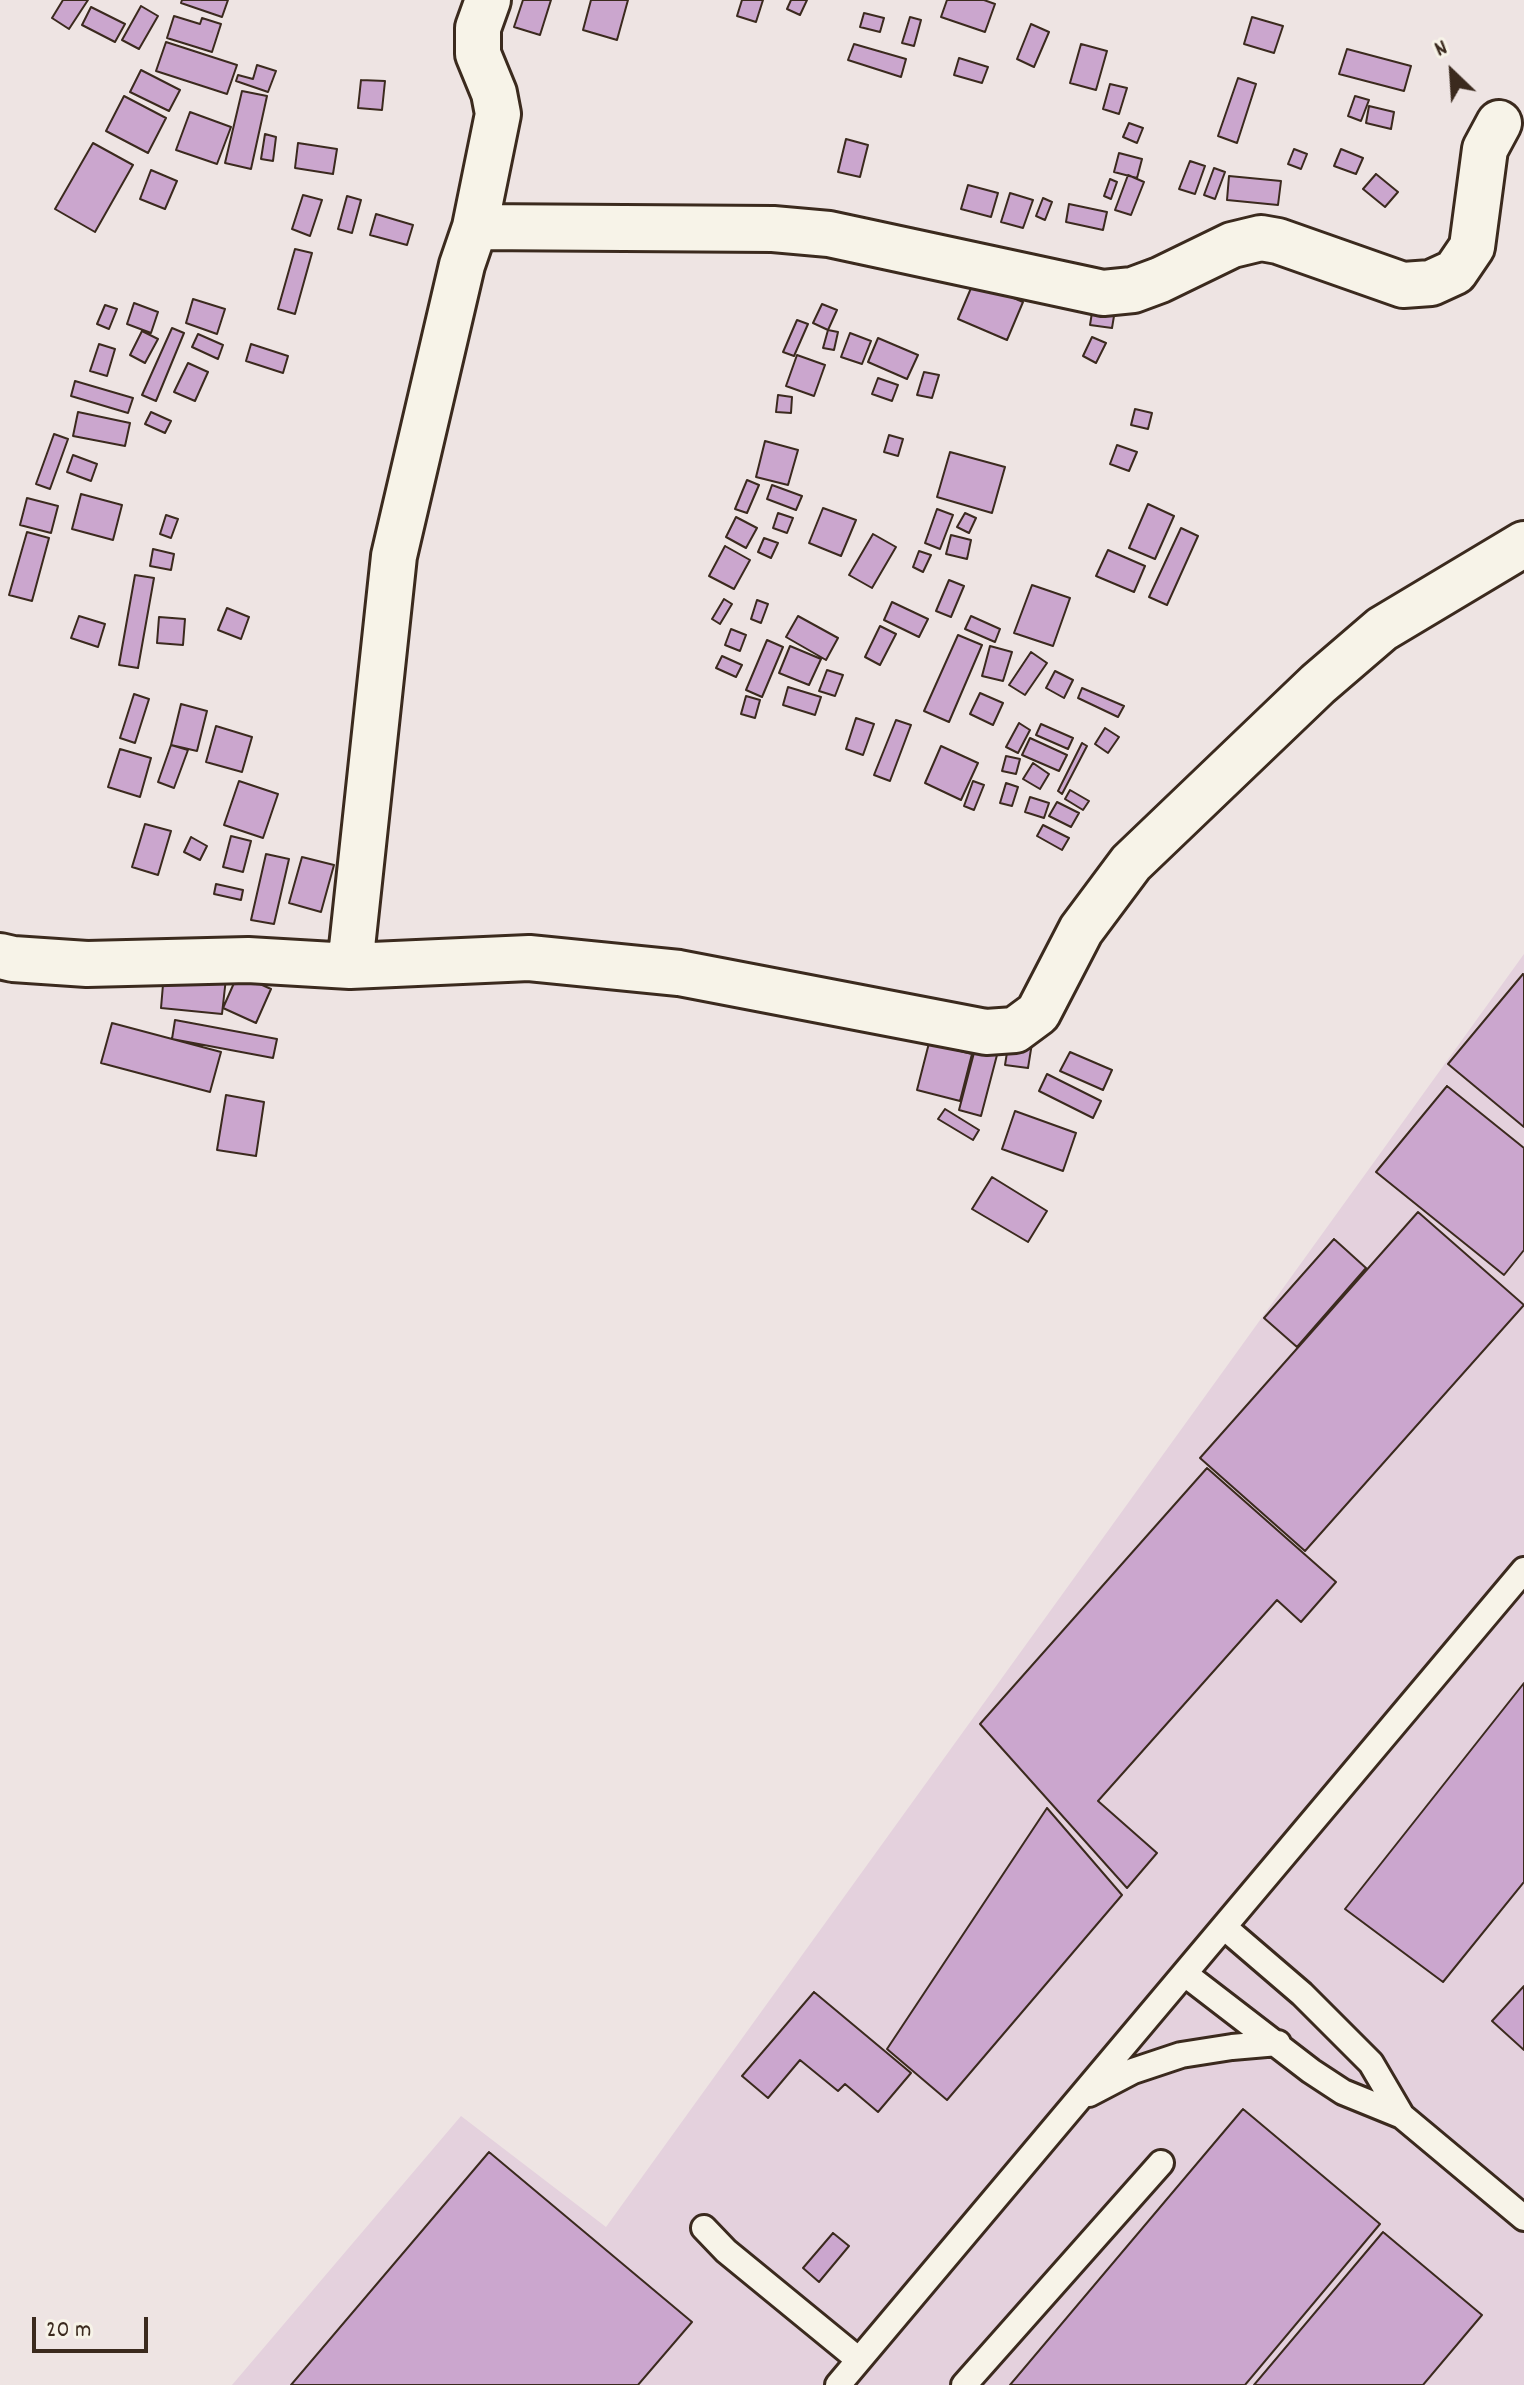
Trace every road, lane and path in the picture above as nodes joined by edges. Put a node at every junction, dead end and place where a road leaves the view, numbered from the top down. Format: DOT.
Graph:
graph roads {
  1 [pos="488,0"];
  2 [pos="1499,123"];
  3 [pos="475,227"];
  4 [pos="1524,544"];
  5 [pos="0,956"];
  6 [pos="350,966"];
  7 [pos="1524,1570"];
  8 [pos="1224,1927"];
  9 [pos="1185,1974"];
  10 [pos="1278,2043"];
  11 [pos="1079,2099"];
  12 [pos="1402,2116"];
  13 [pos="1161,2163"];
  14 [pos="1524,2218"];
  15 [pos="704,2228"];
  16 [pos="859,2360"];
  17 [pos="838,2385"];
  18 [pos="964,2385"];
  1 -- 3 [label="street"];
  2 -- 3 [label="street"];
  3 -- 6 [label="street"];
  4 -- 6 [label="street"];
  5 -- 6 [label="street"];
  7 -- 8 [label="lane"];
  8 -- 9 [label="lane"];
  8 -- 12 [label="lane"];
  9 -- 10 [label="lane"];
  9 -- 11 [label="lane"];
  10 -- 11 [label="lane"];
  10 -- 12 [label="lane"];
  11 -- 16 [label="lane"];
  12 -- 14 [label="lane"];
  13 -- 18 [label="lane"];
  15 -- 16 [label="lane"];
  16 -- 17 [label="lane"];
}
